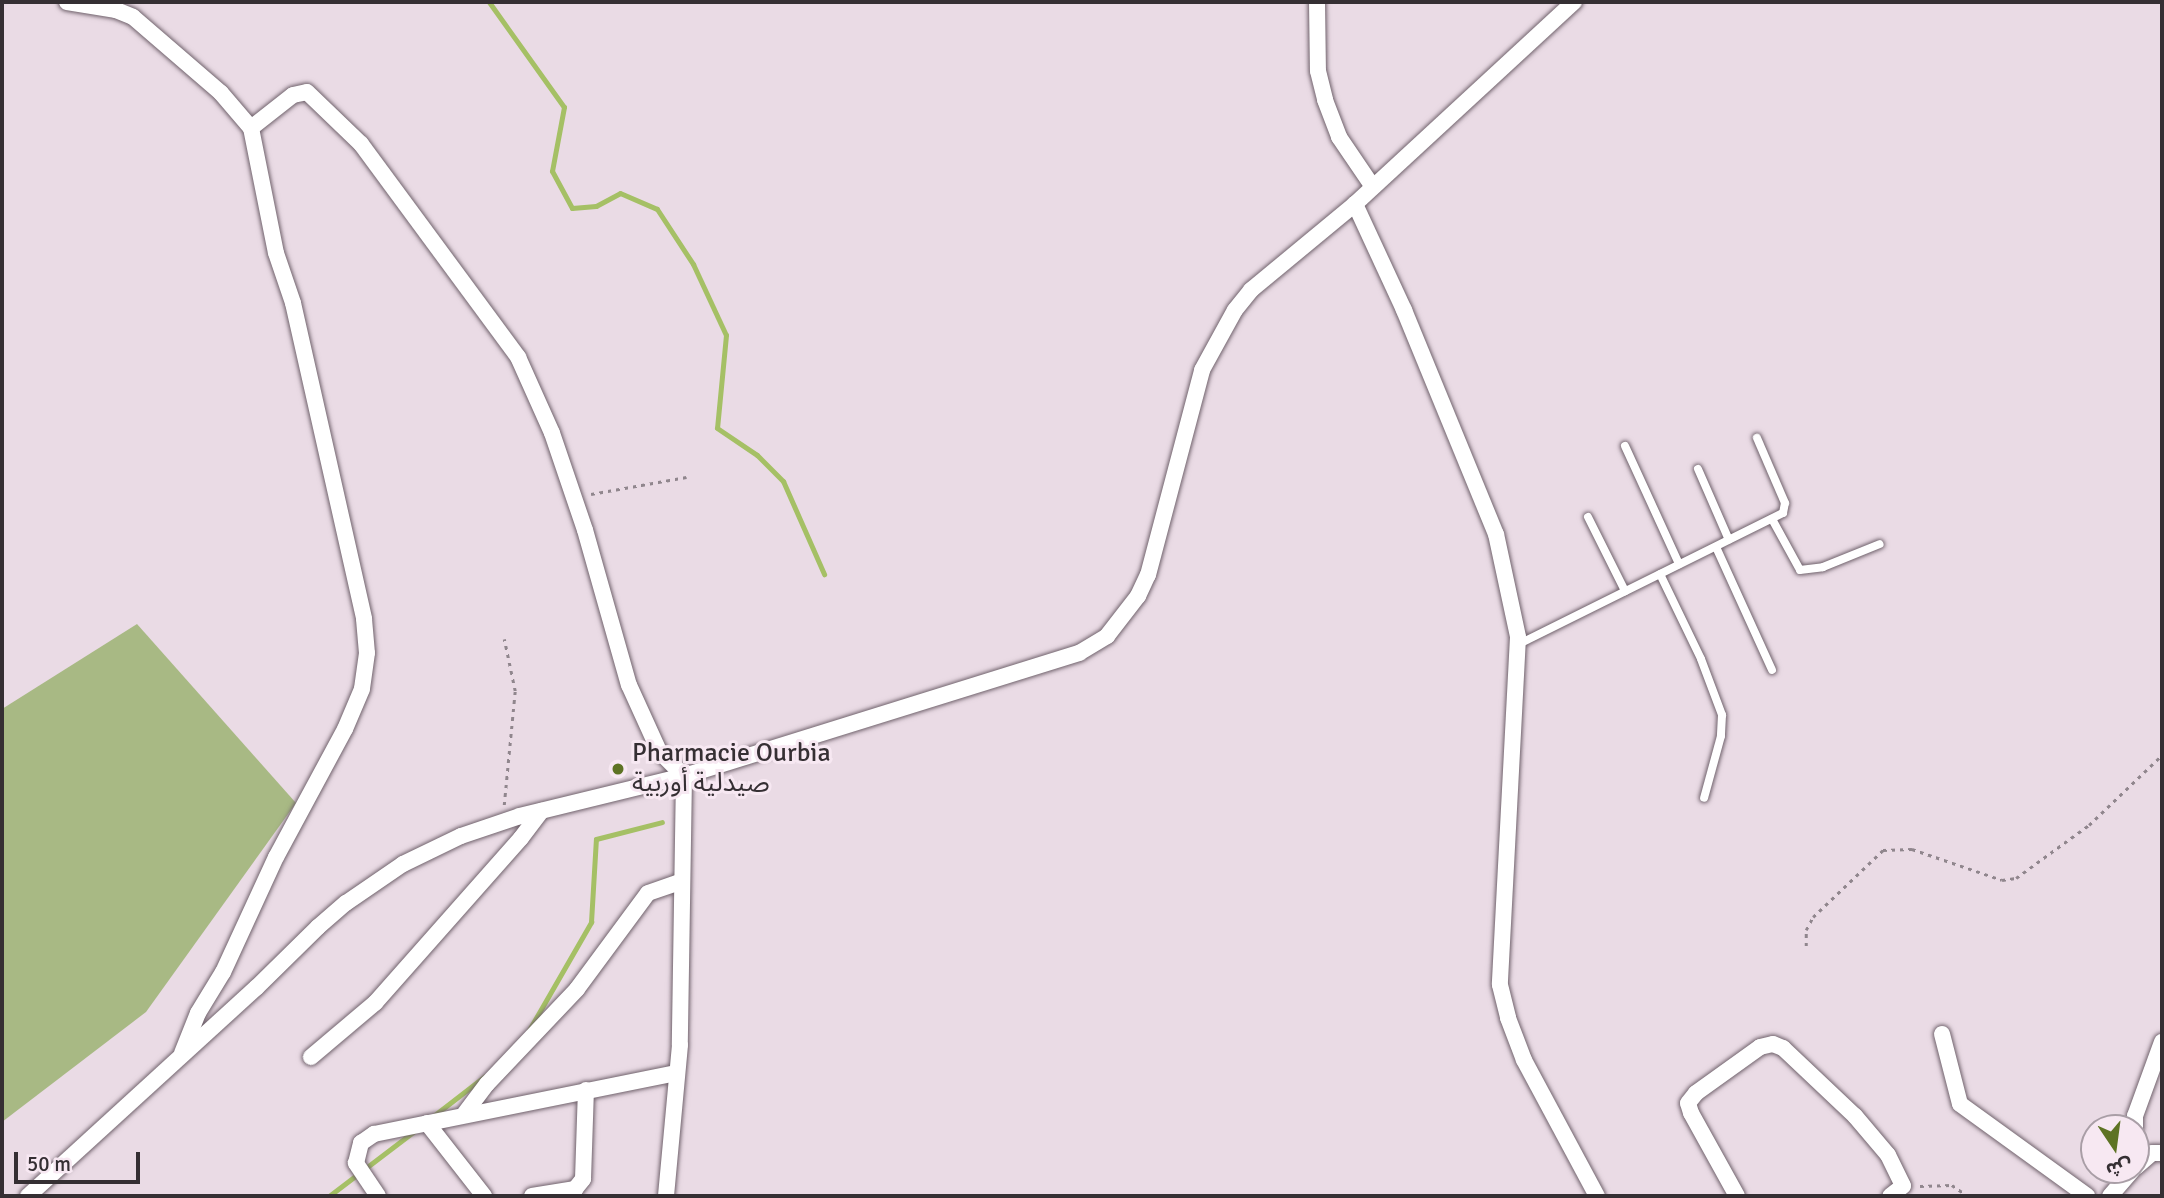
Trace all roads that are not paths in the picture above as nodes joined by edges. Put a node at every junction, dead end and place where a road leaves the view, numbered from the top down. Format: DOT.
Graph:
graph roads {
  1 [pos="67,2"];
  2 [pos="1318,2"];
  3 [pos="1574,2"];
  4 [pos="250,128"];
  5 [pos="1373,187"];
  6 [pos="1355,204"];
  7 [pos="1757,438"];
  8 [pos="1625,446"];
  9 [pos="1698,469"];
  10 [pos="1588,517"];
  11 [pos="1772,519"];
  12 [pos="1729,540"];
  13 [pos="1880,544"];
  14 [pos="1716,547"];
  15 [pos="1679,564"];
  16 [pos="1660,574"];
  17 [pos="1625,591"];
  18 [pos="1517,645"];
  19 [pos="1772,670"];
  20 [pos="684,776"];
  21 [pos="1704,798"];
  22 [pos="541,811"];
  23 [pos="680,882"];
  24 [pos="1942,1034"];
  25 [pos="2162,1042"];
  26 [pos="181,1055"];
  27 [pos="311,1057"];
  28 [pos="677,1073"];
  29 [pos="586,1090"];
  30 [pos="465,1113"];
  31 [pos="2136,1114"];
  32 [pos="426,1123"];
  33 [pos="1896,1191"];
  34 [pos="28,1196"];
  35 [pos="378,1196"];
  36 [pos="484,1196"];
  37 [pos="532,1196"];
  38 [pos="666,1196"];
  39 [pos="1597,1196"];
  40 [pos="1737,1196"];
  41 [pos="2087,1196"];
  1 -- 4 [label="street"];
  2 -- 5 [label="street"];
  3 -- 5 [label="street"];
  4 -- 20 [label="street"];
  4 -- 26 [label="street"];
  5 -- 6 [label="street"];
  6 -- 18 [label="street"];
  6 -- 20 [label="street"];
  7 -- 11 [label="lane"];
  8 -- 15 [label="lane"];
  9 -- 12 [label="lane"];
  10 -- 17 [label="lane"];
  11 -- 12 [label="lane"];
  11 -- 13 [label="lane"];
  12 -- 14 [label="lane"];
  14 -- 15 [label="lane"];
  14 -- 19 [label="lane"];
  15 -- 16 [label="lane"];
  16 -- 17 [label="lane"];
  16 -- 21 [label="lane"];
  17 -- 18 [label="lane"];
  18 -- 39 [label="street"];
  20 -- 22 [label="street"];
  20 -- 23 [label="street"];
  22 -- 26 [label="street"];
  22 -- 27 [label="street"];
  23 -- 28 [label="street"];
  23 -- 30 [label="street"];
  24 -- 41 [label="street"];
  25 -- 31 [label="street"];
  26 -- 34 [label="street"];
  28 -- 29 [label="street"];
  28 -- 38 [label="street"];
  29 -- 30 [label="street"];
  29 -- 37 [label="street"];
  30 -- 32 [label="street"];
  32 -- 35 [label="street"];
  32 -- 36 [label="street"];
  33 -- 40 [label="street"];
}
